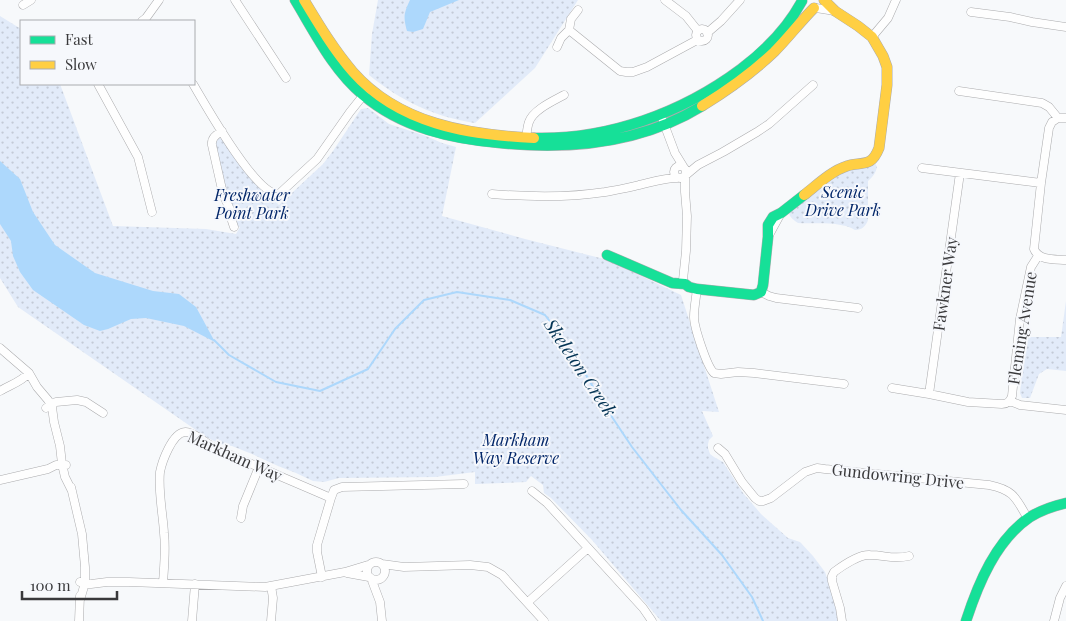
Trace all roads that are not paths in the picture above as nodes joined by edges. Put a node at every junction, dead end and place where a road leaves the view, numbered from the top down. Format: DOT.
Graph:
graph roads {
  1 [pos="31,0"];
  2 [pos="159,0"];
  3 [pos="236,0"];
  4 [pos="295,0"];
  5 [pos="304,0"];
  6 [pos="665,0"];
  7 [pos="740,0"];
  8 [pos="802,0"];
  9 [pos="896,0"];
  10 [pos="819,4"];
  11 [pos="23,5"];
  12 [pos="578,10"];
  13 [pos="971,12"];
  14 [pos="146,20"];
  15 [pos="1066,27"];
  16 [pos="569,30"];
  17 [pos="698,30"];
  18 [pos="707,33"];
  19 [pos="872,37"];
  20 [pos="698,40"];
  21 [pos="557,47"];
  22 [pos="286,78"];
  23 [pos="99,85"];
  24 [pos="194,85"];
  25 [pos="813,85"];
  26 [pos="959,91"];
  27 [pos="367,92"];
  28 [pos="564,95"];
  29 [pos="1062,118"];
  30 [pos="662,119"];
  31 [pos="222,131"];
  32 [pos="526,138"];
  33 [pos="922,168"];
  34 [pos="680,172"];
  35 [pos="960,173"];
  36 [pos="1041,183"];
  37 [pos="492,194"];
  38 [pos="152,212"];
  39 [pos="234,227"];
  40 [pos="608,255"];
  41 [pos="1038,256"];
  42 [pos="1066,260"];
  43 [pos="685,284"];
  44 [pos="697,289"];
  45 [pos="761,292"];
  46 [pos="858,308"];
  47 [pos="0,348"];
  48 [pos="26,375"];
  49 [pos="844,384"];
  50 [pos="892,388"];
  51 [pos="0,391"];
  52 [pos="929,394"];
  53 [pos="1010,401"];
  54 [pos="49,407"];
  55 [pos="1066,410"];
  56 [pos="103,413"];
  57 [pos="718,448"];
  58 [pos="64,465"];
  59 [pos="259,467"];
  60 [pos="0,480"];
  61 [pos="464,484"];
  62 [pos="532,491"];
  63 [pos="331,498"];
  64 [pos="1066,502"];
  65 [pos="242,518"];
  66 [pos="1028,519"];
  67 [pos="588,548"];
  68 [pos="909,556"];
  69 [pos="382,564"];
  70 [pos="368,565"];
  71 [pos="404,567"];
  72 [pos="345,572"];
  73 [pos="383,575"];
  74 [pos="322,577"];
  75 [pos="370,577"];
  76 [pos="83,580"];
  77 [pos="163,583"];
  78 [pos="195,584"];
  79 [pos="271,586"];
  80 [pos="1066,586"];
  81 [pos="380,602"];
  82 [pos="528,602"];
  83 [pos="78,621"];
  84 [pos="192,621"];
  85 [pos="271,621"];
  86 [pos="382,621"];
  87 [pos="544,621"];
  88 [pos="652,621"];
  89 [pos="842,621"];
  90 [pos="966,621"];
  91 [pos="1054,621"];
  1 -- 11 [label="street"];
  2 -- 14 [label="street"];
  3 -- 22 [label="street"];
  4 -- 27 [label="street"];
  5 -- 27 [label="street"];
  6 -- 17 [label="street"];
  7 -- 18 [label="street"];
  8 -- 10 [label="street"];
  8 -- 30 [label="street"];
  9 -- 19 [label="street"];
  10 -- 19 [label="street"];
  10 -- 30 [label="street"];
  12 -- 16 [label="street"];
  13 -- 15 [label="street"];
  16 -- 20 [label="street"];
  16 -- 21 [label="street"];
  17 -- 18 [label="street"];
  17 -- 20 [label="street"];
  18 -- 20 [label="street"];
  19 -- 45 [label="street"];
  23 -- 38 [label="street"];
  24 -- 31 [label="street"];
  25 -- 34 [label="street"];
  26 -- 29 [label="street"];
  27 -- 30 [label="street"];
  27 -- 31 [label="street"];
  27 -- 32 [label="street"];
  28 -- 32 [label="street"];
  29 -- 36 [label="street"];
  30 -- 32 [label="street"];
  30 -- 34 [label="street"];
  31 -- 39 [label="street"];
  33 -- 35 [label="street"];
  34 -- 37 [label="street"];
  34 -- 43 [label="street"];
  35 -- 36 [label="street"];
  35 -- 52 [label="street, Fawkner Way"];
  36 -- 41 [label="street"];
  40 -- 43 [label="street"];
  41 -- 42 [label="street"];
  41 -- 53 [label="street, Fleming Avenue"];
  43 -- 44 [label="street"];
  44 -- 45 [label="street"];
  44 -- 49 [label="street"];
  45 -- 46 [label="street"];
  47 -- 48 [label="street"];
  48 -- 51 [label="street"];
  48 -- 54 [label="street"];
  50 -- 52 [label="street, Fleming Avenue"];
  52 -- 53 [label="street, Fleming Avenue"];
  53 -- 55 [label="street"];
  54 -- 56 [label="street"];
  54 -- 58 [label="street"];
  57 -- 66 [label="street, Gundowring Drive"];
  58 -- 60 [label="street"];
  58 -- 76 [label="street"];
  59 -- 63 [label="street, Markham Way"];
  59 -- 65 [label="street"];
  59 -- 77 [label="street, Markham Way"];
  61 -- 63 [label="street"];
  62 -- 67 [label="street"];
  63 -- 74 [label="street"];
  64 -- 66 [label="street"];
  66 -- 90 [label="street"];
  67 -- 82 [label="street"];
  67 -- 88 [label="street"];
  68 -- 89 [label="street"];
  69 -- 70 [label="street"];
  69 -- 71 [label="street"];
  69 -- 73 [label="street"];
  70 -- 72 [label="street"];
  70 -- 75 [label="street"];
  71 -- 73 [label="street"];
  71 -- 82 [label="street"];
  72 -- 74 [label="street"];
  72 -- 75 [label="street"];
  73 -- 75 [label="street"];
  73 -- 81 [label="street"];
  74 -- 79 [label="street"];
  75 -- 81 [label="street"];
  76 -- 77 [label="street"];
  76 -- 83 [label="street"];
  77 -- 78 [label="street"];
  78 -- 79 [label="street"];
  78 -- 84 [label="street"];
  79 -- 85 [label="street"];
  80 -- 91 [label="street"];
  81 -- 86 [label="street"];
  82 -- 87 [label="street"];
}
